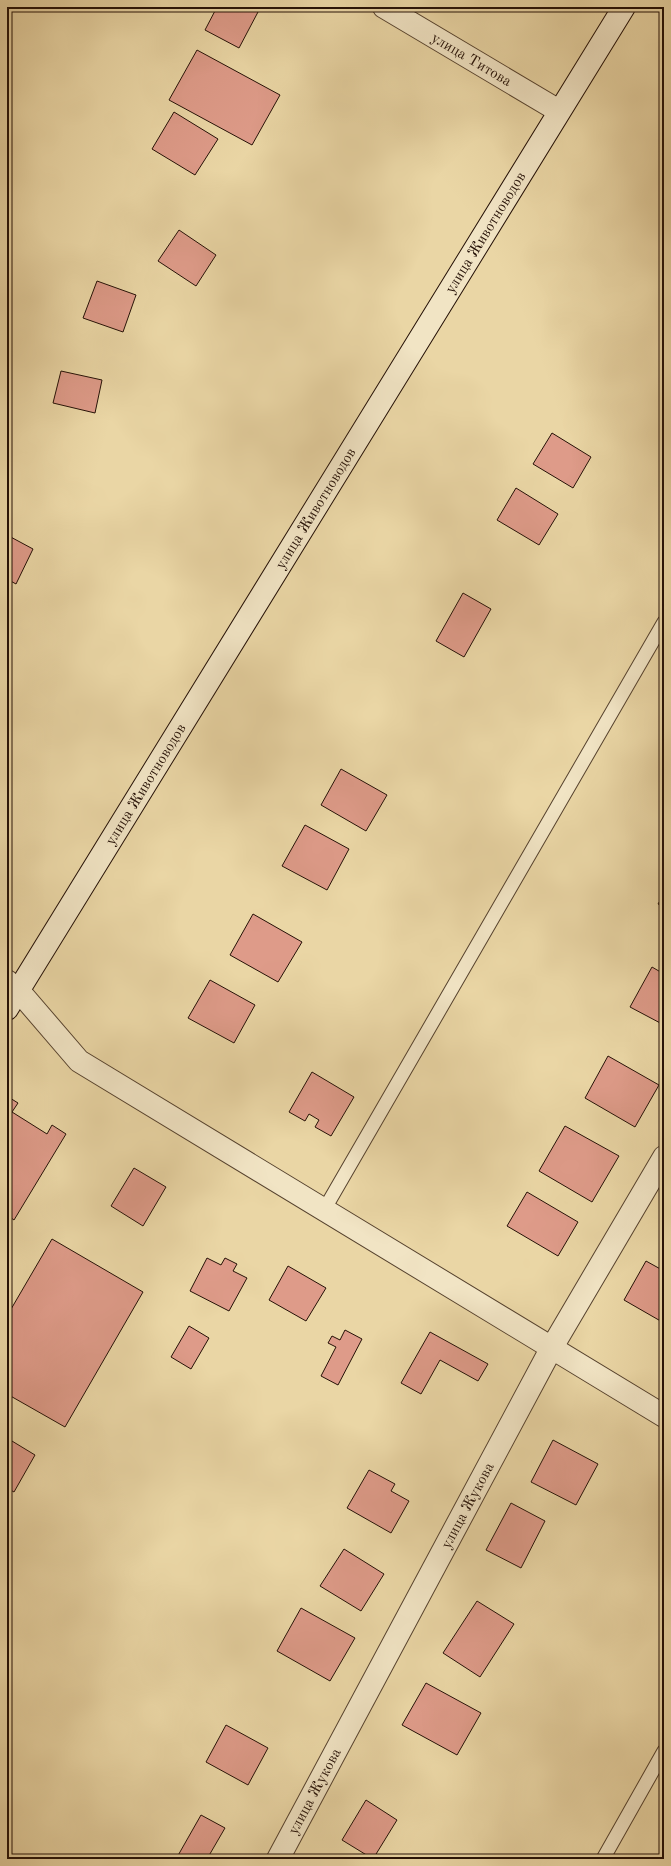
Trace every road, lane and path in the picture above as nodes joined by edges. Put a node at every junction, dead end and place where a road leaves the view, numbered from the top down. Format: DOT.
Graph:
graph roads {
  1 [pos="384,7"];
  2 [pos="624,7"];
  3 [pos="559,111"];
  4 [pos="664,622"];
  5 [pos="13,986"];
  6 [pos="7,1009"];
  7 [pos="664,1156"];
  8 [pos="324,1210"];
  9 [pos="551,1349"];
  10 [pos="664,1416"];
  11 [pos="664,1751"];
  12 [pos="278,1859"];
  13 [pos="603,1859"];
  1 -- 3 [label="street, улица Титова"];
  2 -- 3 [label="street, улица Животноводов"];
  3 -- 5 [label="street, улица Животноводов"];
  4 -- 8 [label="lane"];
  5 -- 6 [label="street, улица Животноводов"];
  5 -- 8 [label="street"];
  7 -- 9 [label="street, улица Жукова"];
  8 -- 9 [label="street"];
  9 -- 10 [label="street"];
  9 -- 12 [label="street, улица Жукова"];
  11 -- 13 [label="lane"];
}
